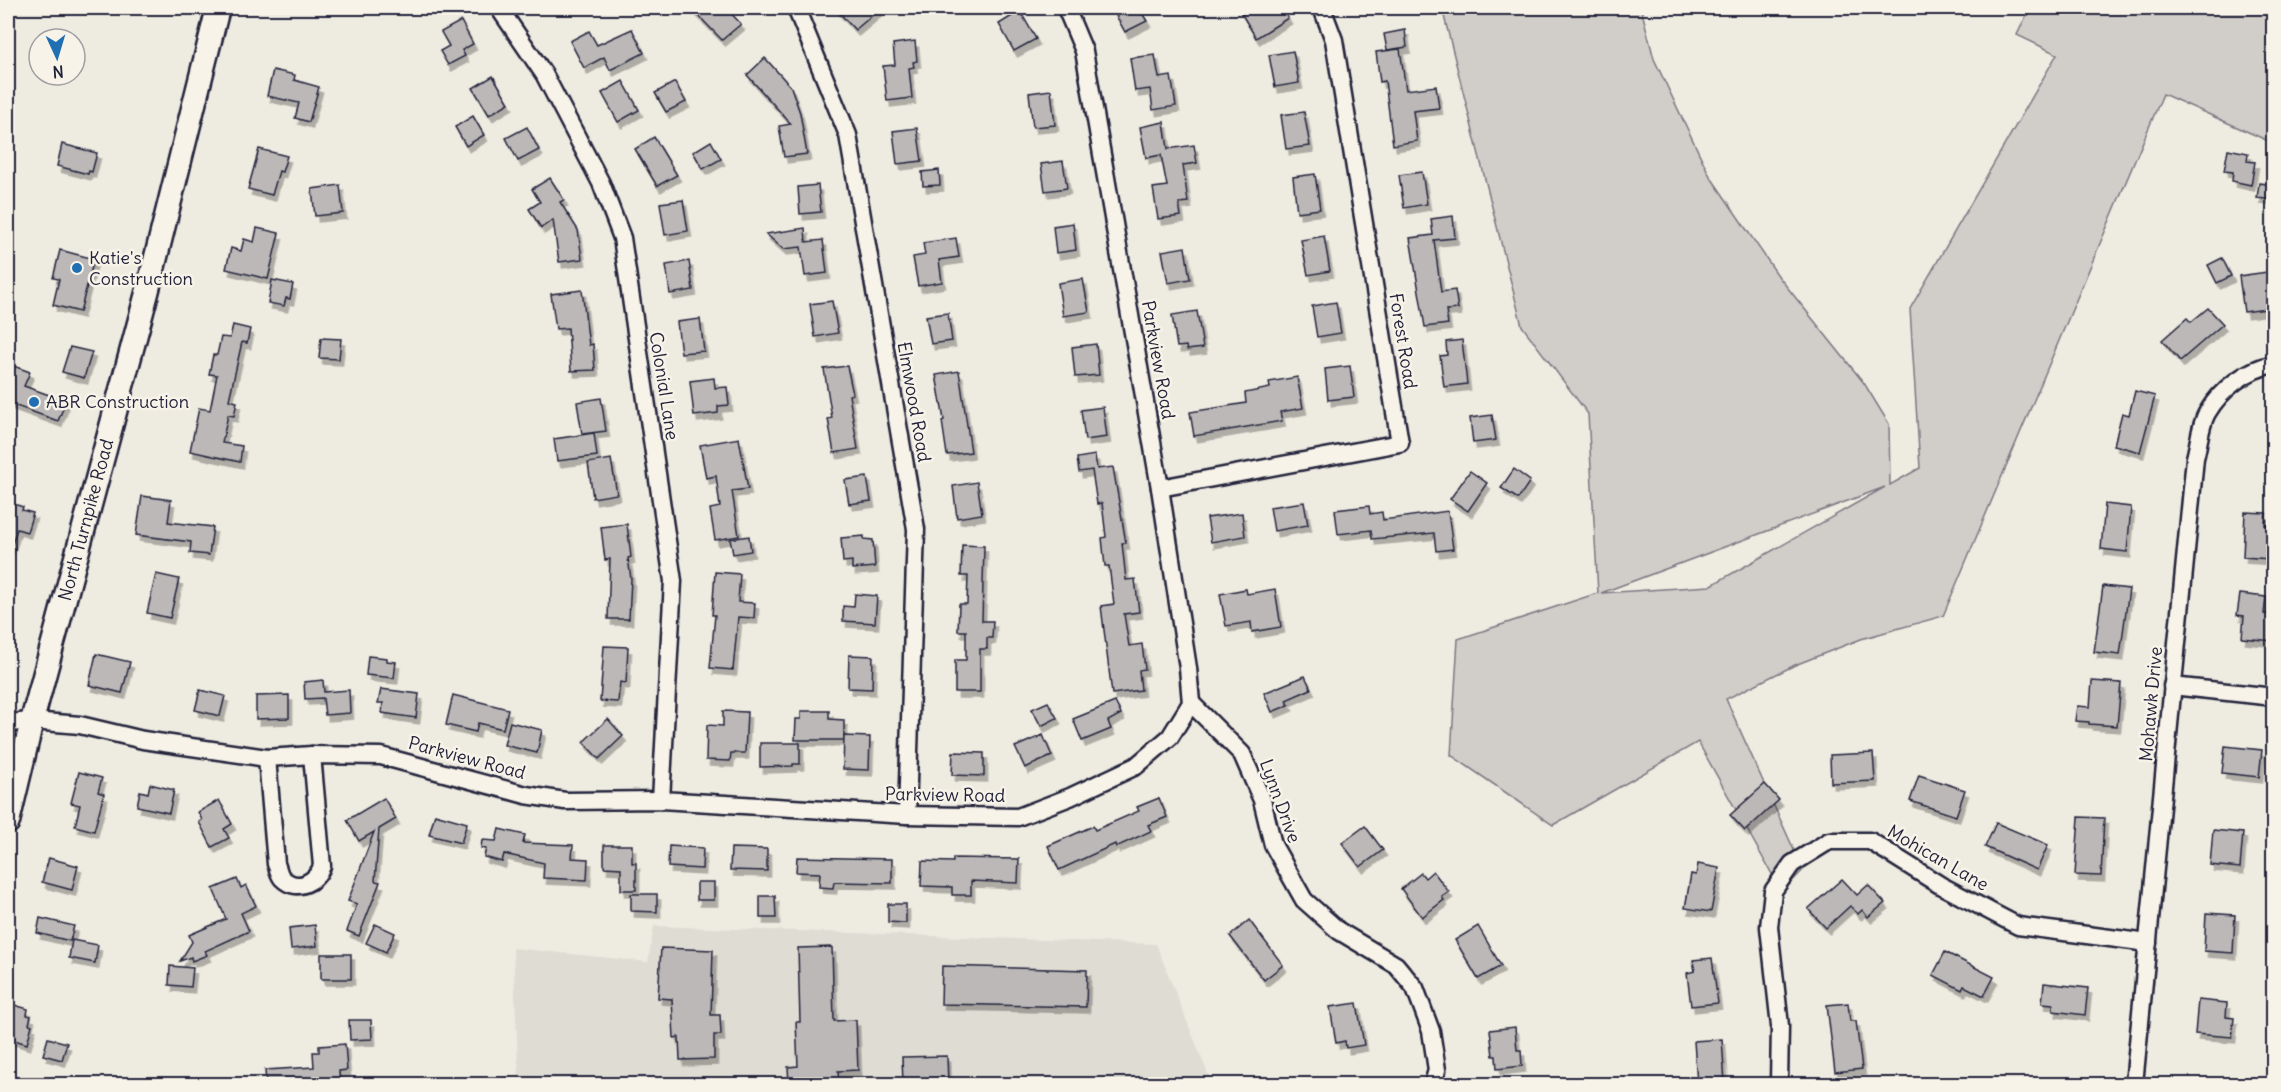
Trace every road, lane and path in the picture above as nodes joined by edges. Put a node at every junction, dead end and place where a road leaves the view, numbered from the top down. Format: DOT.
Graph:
graph roads {
  1 [pos="218,8"];
  2 [pos="499,8"];
  3 [pos="796,8"];
  4 [pos="1066,8"];
  5 [pos="1322,8"];
  6 [pos="2274,364"];
  7 [pos="1160,488"];
  8 [pos="2172,686"];
  9 [pos="2274,697"];
  10 [pos="1191,703"];
  11 [pos="32,721"];
  12 [pos="8,723"];
  13 [pos="312,755"];
  14 [pos="267,758"];
  15 [pos="661,800"];
  16 [pos="907,815"];
  17 [pos="8,822"];
  18 [pos="2148,943"];
  19 [pos="1433,1084"];
  20 [pos="1779,1084"];
  21 [pos="2134,1084"];
  1 -- 11 [label="main road, North Turnpike Road"];
  2 -- 15 [label="street, Colonial Lane"];
  3 -- 16 [label="street, Elmwood Road"];
  4 -- 7 [label="street, Parkview Road"];
  5 -- 7 [label="street, Forest Road"];
  6 -- 8 [label="street, Mohawk Drive"];
  7 -- 10 [label="street, Parkview Road"];
  8 -- 9 [label="street"];
  8 -- 18 [label="street, Mohawk Drive"];
  10 -- 16 [label="street, Parkview Road"];
  10 -- 19 [label="street, Lynn Drive"];
  11 -- 12 [label="street, Parkview Road"];
  11 -- 14 [label="street, Parkview Road"];
  11 -- 17 [label="main road, North Turnpike Road"];
  13 -- 14 [label="street, Parkview Road"];
  13 -- 14 [label="street"];
  13 -- 15 [label="street, Parkview Road"];
  15 -- 16 [label="street, Parkview Road"];
  18 -- 20 [label="street, Mohican Lane"];
  18 -- 21 [label="street, Mohawk Drive"];
}
